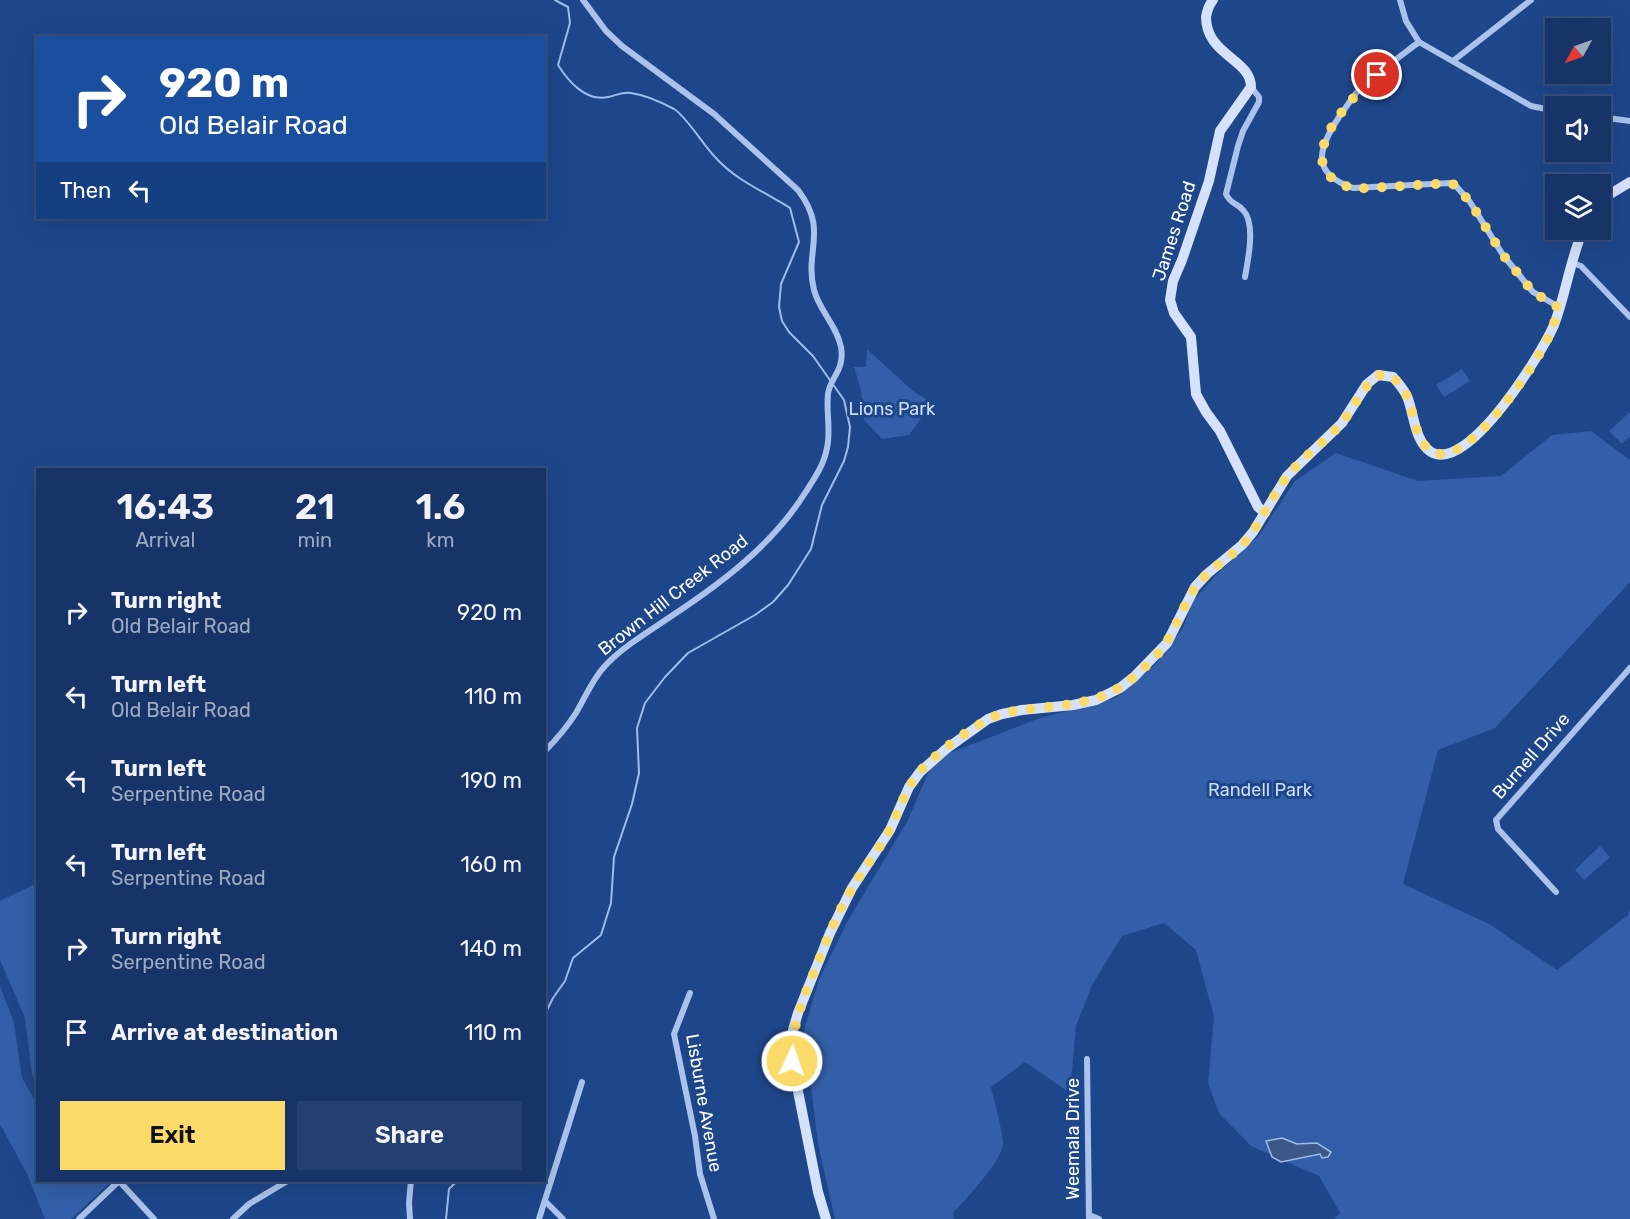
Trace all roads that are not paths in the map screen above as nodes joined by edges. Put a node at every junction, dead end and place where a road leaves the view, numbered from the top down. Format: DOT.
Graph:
graph roads {
  1 [pos="583,0"];
  2 [pos="1214,0"];
  3 [pos="1400,0"];
  4 [pos="1531,0"];
  5 [pos="1419,42"];
  6 [pos="1453,61"];
  7 [pos="1251,87"];
  8 [pos="1545,109"];
  9 [pos="1611,118"];
  10 [pos="1630,121"];
  11 [pos="1630,182"];
  12 [pos="1611,195"];
  13 [pos="1580,240"];
  14 [pos="1572,263"];
  15 [pos="1245,277"];
  16 [pos="1559,308"];
  17 [pos="1630,317"];
  18 [pos="1264,513"];
  19 [pos="1630,668"];
  20 [pos="546,750"];
  21 [pos="1556,892"];
  22 [pos="690,993"];
  23 [pos="1088,1059"];
  24 [pos="582,1082"];
  25 [pos="118,1182"];
  26 [pos="120,1182"];
  27 [pos="286,1182"];
  28 [pos="411,1182"];
  29 [pos="545,1201"];
  30 [pos="1089,1217"];
  31 [pos="79,1219"];
  32 [pos="154,1219"];
  33 [pos="233,1219"];
  34 [pos="410,1219"];
  35 [pos="539,1219"];
  36 [pos="563,1219"];
  37 [pos="714,1219"];
  38 [pos="826,1219"];
  39 [pos="1099,1219"];
  1 -- 20 [label="street, Brown Hill Creek Road"];
  2 -- 7 [label="main road"];
  3 -- 5 [label="street"];
  4 -- 6 [label="street"];
  5 -- 6 [label="street"];
  5 -- 16 [label="street"];
  6 -- 8 [label="street"];
  7 -- 15 [label="street"];
  7 -- 18 [label="main road, James Road"];
  9 -- 10 [label="street"];
  11 -- 12 [label="main road"];
  13 -- 14 [label="main road"];
  14 -- 16 [label="main road"];
  14 -- 17 [label="street"];
  16 -- 18 [label="main road"];
  18 -- 38 [label="main road"];
  19 -- 21 [label="street, Burnell Drive"];
  22 -- 37 [label="street, Lisburne Avenue"];
  23 -- 30 [label="street, Weemala Drive"];
  24 -- 29 [label="street"];
  25 -- 31 [label="street"];
  26 -- 32 [label="street"];
  27 -- 33 [label="street"];
  28 -- 34 [label="street"];
  29 -- 35 [label="street"];
  29 -- 36 [label="street"];
  30 -- 39 [label="street"];
}
